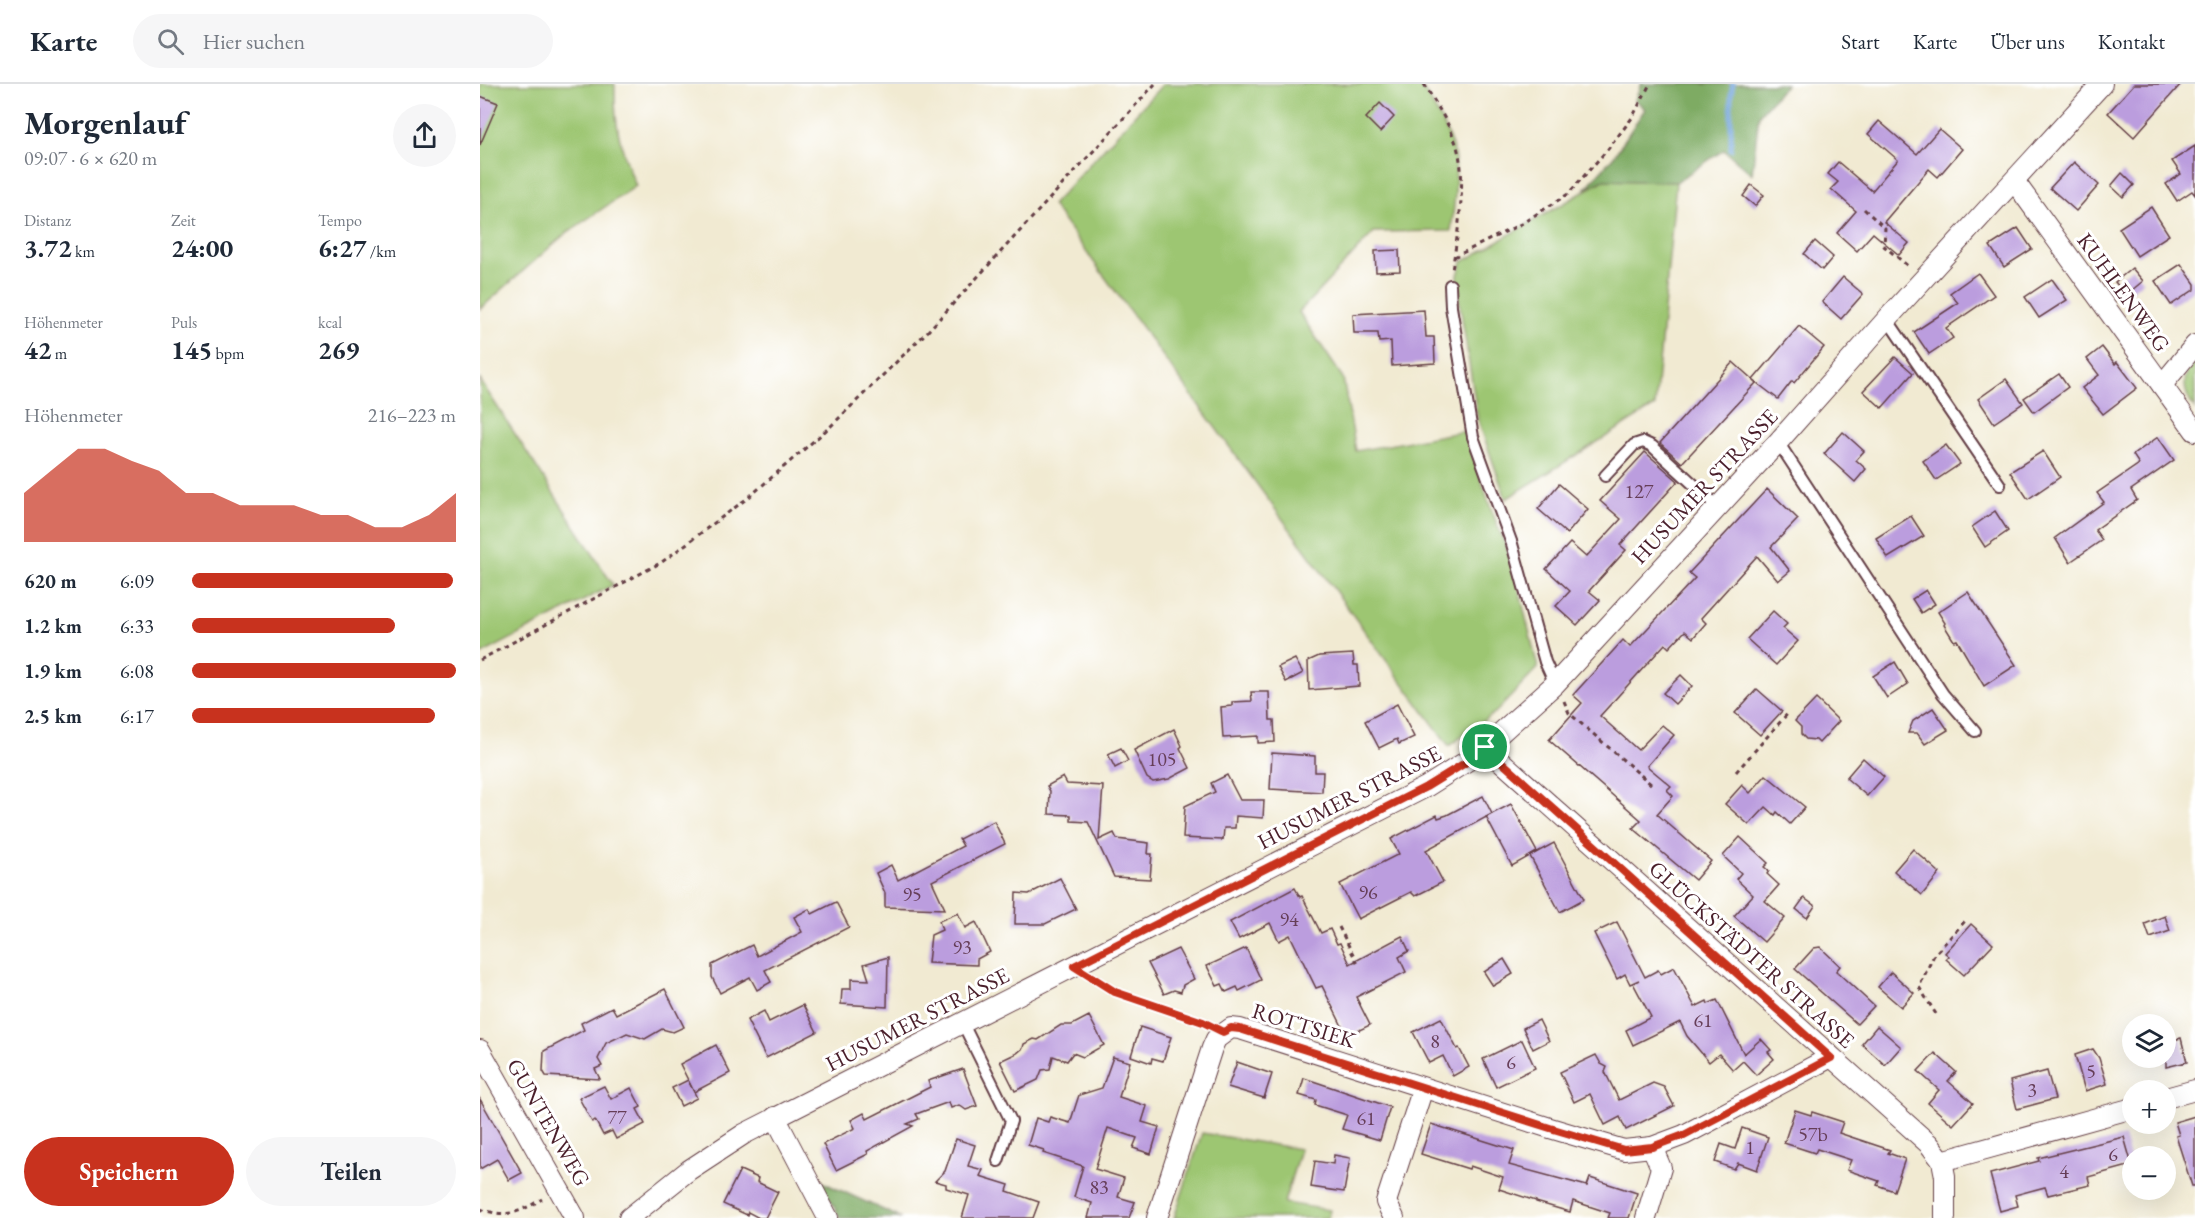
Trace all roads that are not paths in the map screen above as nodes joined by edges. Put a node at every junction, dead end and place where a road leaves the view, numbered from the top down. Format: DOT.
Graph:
graph roads {
  1 [pos="2102,84"];
  2 [pos="2015,182"];
  3 [pos="1450,285"];
  4 [pos="1887,319"];
  5 [pos="2195,345"];
  6 [pos="2162,385"];
  7 [pos="2195,432"];
  8 [pos="1778,442"];
  9 [pos="1605,476"];
  10 [pos="2000,485"];
  11 [pos="1718,507"];
  12 [pos="1555,684"];
  13 [pos="1975,731"];
  14 [pos="1485,747"];
  15 [pos="962,1022"];
  16 [pos="480,1050"];
  17 [pos="1831,1058"];
  18 [pos="1423,1088"];
  19 [pos="2195,1090"];
  20 [pos="2176,1095"];
  21 [pos="2122,1111"];
  22 [pos="774,1117"];
  23 [pos="1652,1147"];
  24 [pos="998,1161"];
  25 [pos="1942,1161"];
  26 [pos="575,1218"];
  27 [pos="629,1218"];
  28 [pos="828,1218"];
  29 [pos="1157,1218"];
  30 [pos="1394,1218"];
  31 [pos="1646,1218"];
  32 [pos="1945,1218"];
  1 -- 2 [label="street, HUSUMER STRASSE"];
  2 -- 4 [label="street, HUSUMER STRASSE"];
  2 -- 6 [label="street, KUHLENWEG"];
  3 -- 12 [label="lane"];
  4 -- 8 [label="street, HUSUMER STRASSE"];
  4 -- 10 [label="lane"];
  5 -- 6 [label="street"];
  6 -- 7 [label="street, KUHLENWEG"];
  8 -- 11 [label="street, HUSUMER STRASSE"];
  8 -- 13 [label="lane"];
  9 -- 11 [label="lane"];
  11 -- 12 [label="street, HUSUMER STRASSE"];
  12 -- 14 [label="street, HUSUMER STRASSE"];
  14 -- 15 [label="street, HUSUMER STRASSE"];
  14 -- 17 [label="street, GLÜCKSTÄDTER STRASSE"];
  15 -- 22 [label="street, HUSUMER STRASSE"];
  15 -- 24 [label="lane"];
  16 -- 26 [label="street, GUNTENWEG"];
  17 -- 23 [label="street, ROTTSIEK"];
  17 -- 25 [label="street, GLÜCKSTÄDTER STRASSE"];
  18 -- 23 [label="street, ROTTSIEK"];
  18 -- 29 [label="street, ROTTSIEK"];
  18 -- 30 [label="street"];
  19 -- 20 [label="street"];
  21 -- 25 [label="street"];
  22 -- 27 [label="street, HUSUMER STRASSE"];
  22 -- 28 [label="street"];
  23 -- 31 [label="street"];
  25 -- 32 [label="street"];
}
